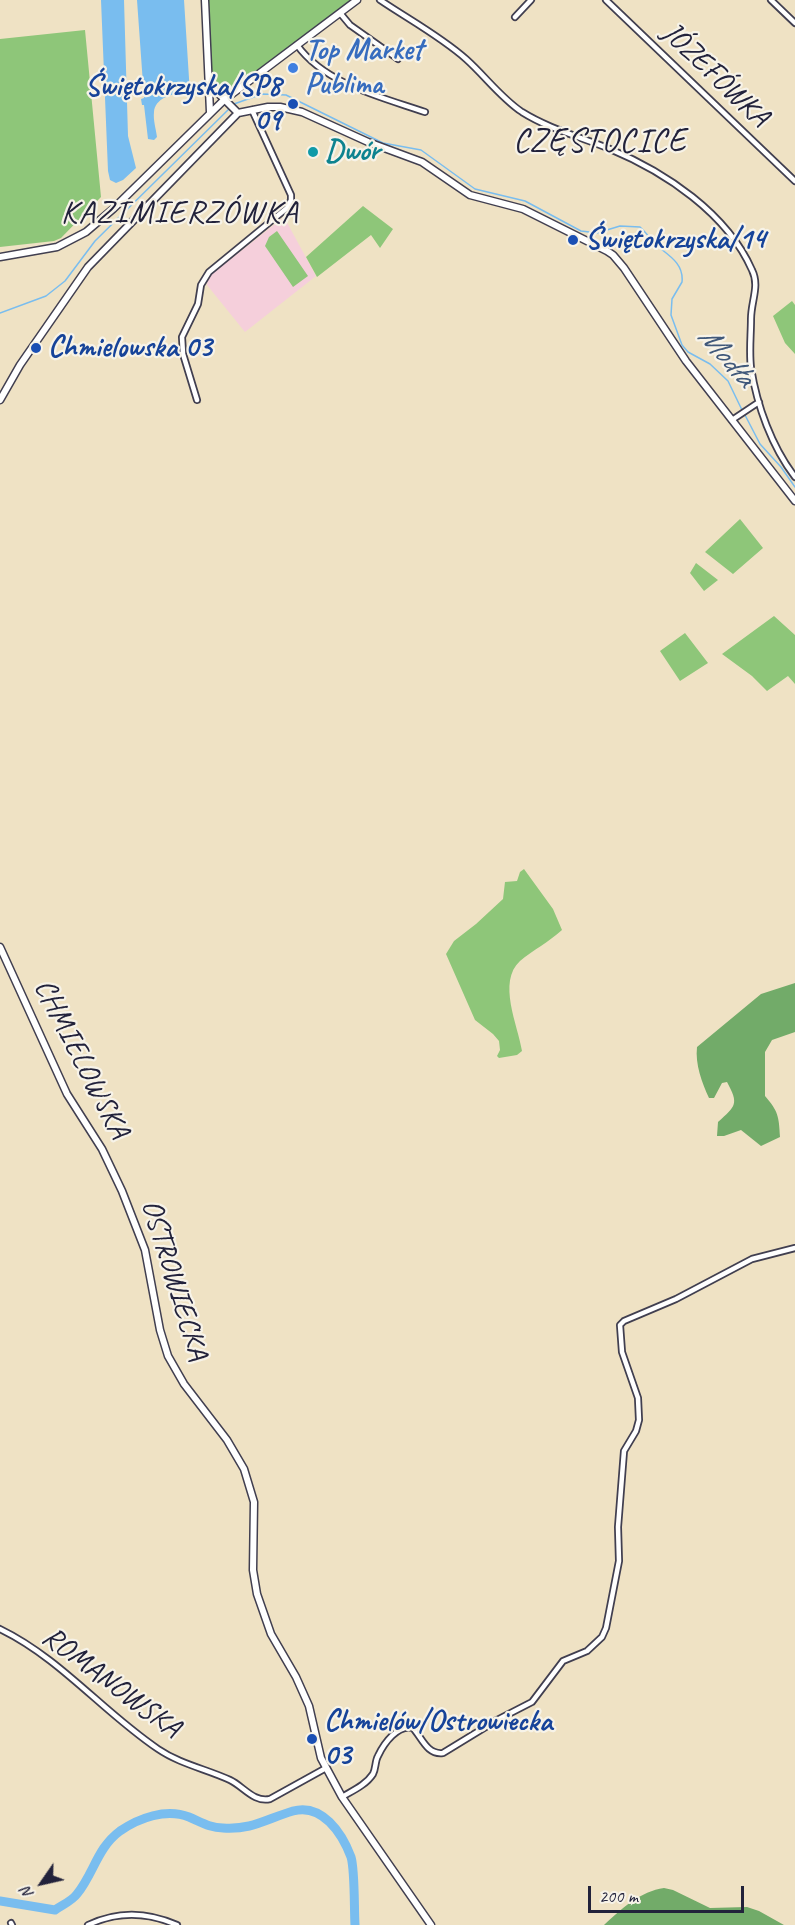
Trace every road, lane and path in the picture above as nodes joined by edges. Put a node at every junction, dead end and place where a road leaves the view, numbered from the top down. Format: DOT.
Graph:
graph roads {
  1 [pos="205,0"];
  2 [pos="357,0"];
  3 [pos="380,0"];
  4 [pos="531,0"];
  5 [pos="606,0"];
  6 [pos="771,0"];
  7 [pos="340,13"];
  8 [pos="515,17"];
  9 [pos="795,23"];
  10 [pos="297,45"];
  11 [pos="398,59"];
  12 [pos="209,85"];
  13 [pos="231,107"];
  14 [pos="252,110"];
  15 [pos="210,112"];
  16 [pos="425,112"];
  17 [pos="795,181"];
  18 [pos="0,256"];
  19 [pos="0,400"];
  20 [pos="197,400"];
  21 [pos="759,402"];
  22 [pos="734,419"];
  23 [pos="795,477"];
  24 [pos="795,501"];
  25 [pos="0,947"];
  26 [pos="122,1191"];
  27 [pos="795,1248"];
  28 [pos="0,1629"];
  29 [pos="326,1768"];
  30 [pos="342,1797"];
  31 [pos="88,1925"];
  32 [pos="177,1925"];
  33 [pos="431,1925"];
  1 -- 12 [label="street"];
  2 -- 7 [label="street"];
  3 -- 21 [label="street"];
  4 -- 8 [label="street"];
  5 -- 17 [label="street, JÓZEFÓWKA"];
  6 -- 9 [label="street"];
  7 -- 10 [label="street"];
  7 -- 11 [label="street"];
  10 -- 13 [label="street"];
  10 -- 16 [label="street"];
  12 -- 13 [label="street"];
  12 -- 15 [label="street"];
  13 -- 14 [label="street"];
  13 -- 15 [label="street"];
  13 -- 19 [label="street"];
  14 -- 20 [label="street"];
  14 -- 22 [label="street"];
  15 -- 18 [label="street"];
  21 -- 22 [label="street"];
  21 -- 23 [label="street"];
  22 -- 24 [label="street"];
  25 -- 26 [label="street, CHMIELOWSKA"];
  26 -- 29 [label="street, OSTROWIECKA"];
  27 -- 30 [label="street"];
  28 -- 29 [label="street, ROMANOWSKA"];
  29 -- 30 [label="street, OSTROWIECKA"];
  30 -- 33 [label="street, OSTROWIECKA"];
  31 -- 32 [label="street"];
}
